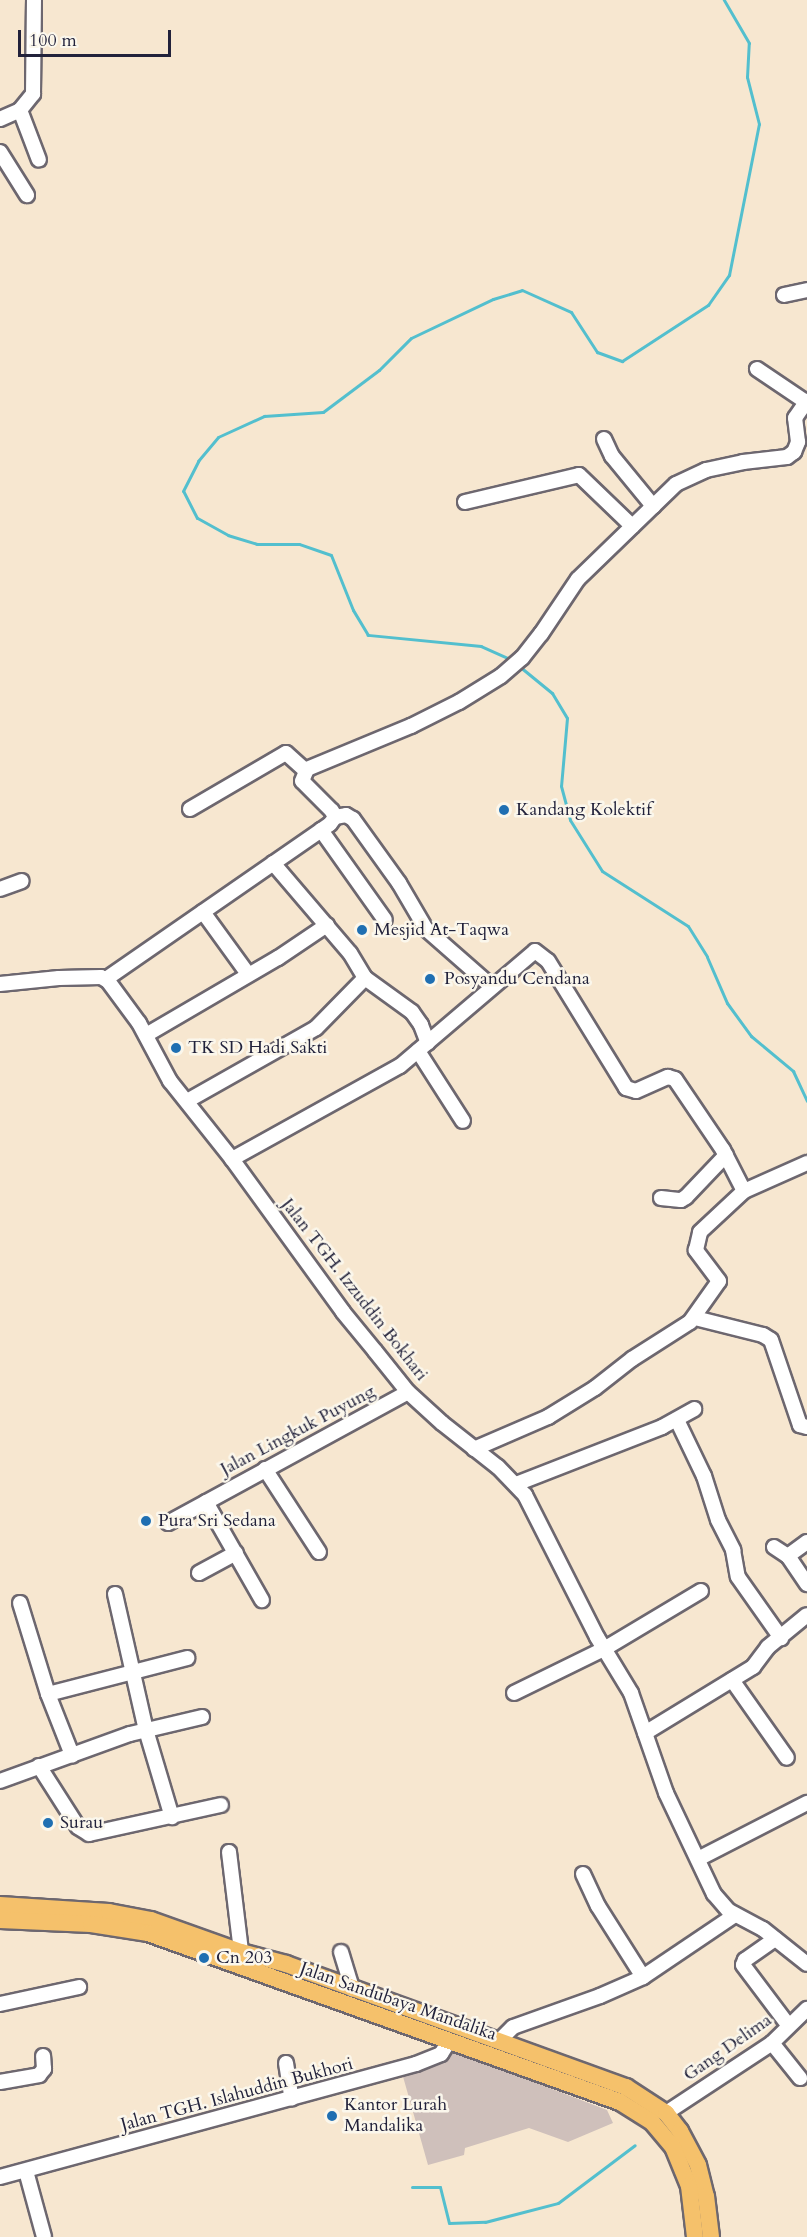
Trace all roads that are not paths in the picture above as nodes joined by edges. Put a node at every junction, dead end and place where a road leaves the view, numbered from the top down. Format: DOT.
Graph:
graph roads {
  1 [pos="34,0"];
  2 [pos="20,110"];
  3 [pos="0,119"];
  4 [pos="0,152"];
  5 [pos="39,160"];
  6 [pos="27,195"];
  7 [pos="807,290"];
  8 [pos="784,295"];
  9 [pos="757,369"];
  10 [pos="806,401"];
  11 [pos="604,439"];
  12 [pos="465,502"];
  13 [pos="653,506"];
  14 [pos="632,526"];
  15 [pos="305,770"];
  16 [pos="190,809"];
  17 [pos="335,817"];
  18 [pos="321,830"];
  19 [pos="273,862"];
  20 [pos="22,881"];
  21 [pos="0,889"];
  22 [pos="203,912"];
  23 [pos="385,920"];
  24 [pos="327,925"];
  25 [pos="248,974"];
  26 [pos="365,978"];
  27 [pos="106,979"];
  28 [pos="0,984"];
  29 [pos="491,986"];
  30 [pos="146,1035"];
  31 [pos="423,1047"];
  32 [pos="188,1101"];
  33 [pos="463,1121"];
  34 [pos="726,1155"];
  35 [pos="232,1159"];
  36 [pos="807,1162"];
  37 [pos="744,1191"];
  38 [pos="661,1198"];
  39 [pos="695,1318"];
  40 [pos="408,1392"];
  41 [pos="694,1409"];
  42 [pos="677,1420"];
  43 [pos="807,1427"];
  44 [pos="474,1449"];
  45 [pos="265,1469"];
  46 [pos="516,1484"];
  47 [pos="206,1502"];
  48 [pos="168,1523"];
  49 [pos="807,1542"];
  50 [pos="774,1546"];
  51 [pos="319,1552"];
  52 [pos="236,1553"];
  53 [pos="788,1556"];
  54 [pos="199,1573"];
  55 [pos="807,1584"];
  56 [pos="701,1591"];
  57 [pos="115,1594"];
  58 [pos="262,1600"];
  59 [pos="20,1603"];
  60 [pos="807,1615"];
  61 [pos="781,1638"];
  62 [pos="604,1649"];
  63 [pos="187,1658"];
  64 [pos="132,1672"];
  65 [pos="732,1680"];
  66 [pos="48,1694"];
  67 [pos="514,1694"];
  68 [pos="202,1717"];
  69 [pos="146,1730"];
  70 [pos="645,1733"];
  71 [pos="72,1755"];
  72 [pos="788,1758"];
  73 [pos="39,1766"];
  74 [pos="0,1781"];
  75 [pos="807,1803"];
  76 [pos="221,1805"];
  77 [pos="172,1817"];
  78 [pos="229,1852"];
  79 [pos="698,1859"];
  80 [pos="583,1874"];
  81 [pos="0,1905"];
  82 [pos="735,1915"];
  83 [pos="0,1920"];
  84 [pos="775,1939"];
  85 [pos="341,1952"];
  86 [pos="804,1958"];
  87 [pos="242,1960"];
  88 [pos="643,1977"];
  89 [pos="79,1987"];
  90 [pos="352,1989"];
  91 [pos="0,2004"];
  92 [pos="805,2016"];
  93 [pos="789,2026"];
  94 [pos="474,2031"];
  95 [pos="500,2040"];
  96 [pos="449,2041"];
  97 [pos="772,2043"];
  98 [pos="468,2047"];
  99 [pos="42,2056"];
  100 [pos="286,2063"];
  101 [pos="800,2078"];
  102 [pos="0,2082"];
  103 [pos="292,2099"];
  104 [pos="666,2113"];
  105 [pos="26,2171"];
  106 [pos="0,2177"];
  107 [pos="44,2237"];
  108 [pos="695,2237"];
  109 [pos="711,2237"];
  1 -- 2 [label="street"];
  2 -- 3 [label="street"];
  2 -- 5 [label="street"];
  4 -- 6 [label="street"];
  7 -- 8 [label="street"];
  9 -- 10 [label="street"];
  10 -- 13 [label="street"];
  11 -- 13 [label="street"];
  12 -- 14 [label="street"];
  13 -- 14 [label="street"];
  14 -- 15 [label="street"];
  15 -- 16 [label="street"];
  15 -- 17 [label="street"];
  17 -- 18 [label="street"];
  17 -- 29 [label="street"];
  18 -- 19 [label="street"];
  18 -- 23 [label="street"];
  19 -- 22 [label="street"];
  19 -- 24 [label="street"];
  20 -- 21 [label="street"];
  22 -- 25 [label="street"];
  22 -- 27 [label="street"];
  24 -- 25 [label="street"];
  24 -- 26 [label="street"];
  25 -- 30 [label="street"];
  26 -- 31 [label="street"];
  26 -- 32 [label="street"];
  27 -- 28 [label="street"];
  27 -- 30 [label="street, Jalan TGH. Izzuddin Bokhari"];
  29 -- 31 [label="street"];
  29 -- 34 [label="street"];
  30 -- 32 [label="street, Jalan TGH. Izzuddin Bokhari"];
  31 -- 33 [label="street"];
  31 -- 35 [label="street"];
  32 -- 35 [label="street, Jalan TGH. Izzuddin Bokhari"];
  34 -- 37 [label="street"];
  34 -- 38 [label="street"];
  35 -- 40 [label="street, Jalan TGH. Izzuddin Bokhari"];
  36 -- 37 [label="street"];
  37 -- 39 [label="street"];
  39 -- 43 [label="street"];
  39 -- 44 [label="street"];
  40 -- 44 [label="street, Jalan TGH. Izzuddin Bokhari"];
  40 -- 45 [label="street, Jalan Lingkuk Puyung"];
  41 -- 42 [label="street"];
  42 -- 46 [label="street"];
  42 -- 61 [label="street"];
  44 -- 46 [label="street, Jalan TGH. Izzuddin Bokhari"];
  45 -- 47 [label="street, Jalan Lingkuk Puyung"];
  45 -- 51 [label="street"];
  46 -- 62 [label="street, Jalan TGH. Izzuddin Bokhari"];
  47 -- 48 [label="street, Jalan Lingkuk Puyung"];
  47 -- 52 [label="street"];
  49 -- 53 [label="street"];
  50 -- 53 [label="street"];
  52 -- 54 [label="street"];
  52 -- 58 [label="street"];
  53 -- 55 [label="street"];
  56 -- 62 [label="street"];
  57 -- 64 [label="street"];
  59 -- 66 [label="street"];
  60 -- 61 [label="street"];
  61 -- 65 [label="street"];
  62 -- 67 [label="street"];
  62 -- 70 [label="street, Jalan TGH. Izzuddin Bokhari"];
  63 -- 64 [label="street"];
  64 -- 66 [label="street"];
  64 -- 69 [label="street"];
  65 -- 70 [label="street"];
  65 -- 72 [label="street"];
  66 -- 71 [label="street"];
  68 -- 69 [label="street"];
  69 -- 71 [label="street"];
  69 -- 77 [label="street"];
  70 -- 79 [label="street, Jalan TGH. Izzuddin Bokhari"];
  71 -- 73 [label="street"];
  73 -- 74 [label="street"];
  73 -- 77 [label="street"];
  75 -- 79 [label="street"];
  76 -- 77 [label="street"];
  78 -- 87 [label="street"];
  79 -- 82 [label="street, Jalan TGH. Izzuddin Bokhari"];
  80 -- 88 [label="street"];
  81 -- 87 [label="main road"];
  82 -- 84 [label="street, Jalan TGH. Izzuddin Bokhari"];
  82 -- 88 [label="street"];
  83 -- 87 [label="main road, Jalan Sandubaya Mandalika"];
  84 -- 86 [label="street, Jalan TGH. Izzuddin Bokhari"];
  84 -- 93 [label="street"];
  85 -- 90 [label="street"];
  87 -- 90 [label="main road"];
  87 -- 96 [label="main road, Jalan Sandubaya Mandalika"];
  88 -- 95 [label="street"];
  89 -- 91 [label="street"];
  90 -- 94 [label="main road"];
  92 -- 93 [label="street, Gang Delima"];
  93 -- 97 [label="street, Gang Delima"];
  94 -- 95 [label="main road"];
  94 -- 98 [label="main road"];
  95 -- 104 [label="main road"];
  96 -- 98 [label="main road, Jalan Sandubaya Mandalika"];
  96 -- 103 [label="street, Jalan TGH. Islahuddin Bukhori"];
  97 -- 101 [label="street"];
  97 -- 104 [label="street, Gang Delima"];
  98 -- 108 [label="main road, Jalan Sandubaya Mandalika"];
  99 -- 102 [label="street"];
  100 -- 103 [label="street"];
  103 -- 105 [label="street, Jalan TGH. Islahuddin Bukhori"];
  104 -- 109 [label="main road"];
  105 -- 106 [label="street, Jalan TGH. Islahuddin Bukhori"];
  105 -- 107 [label="street"];
}
